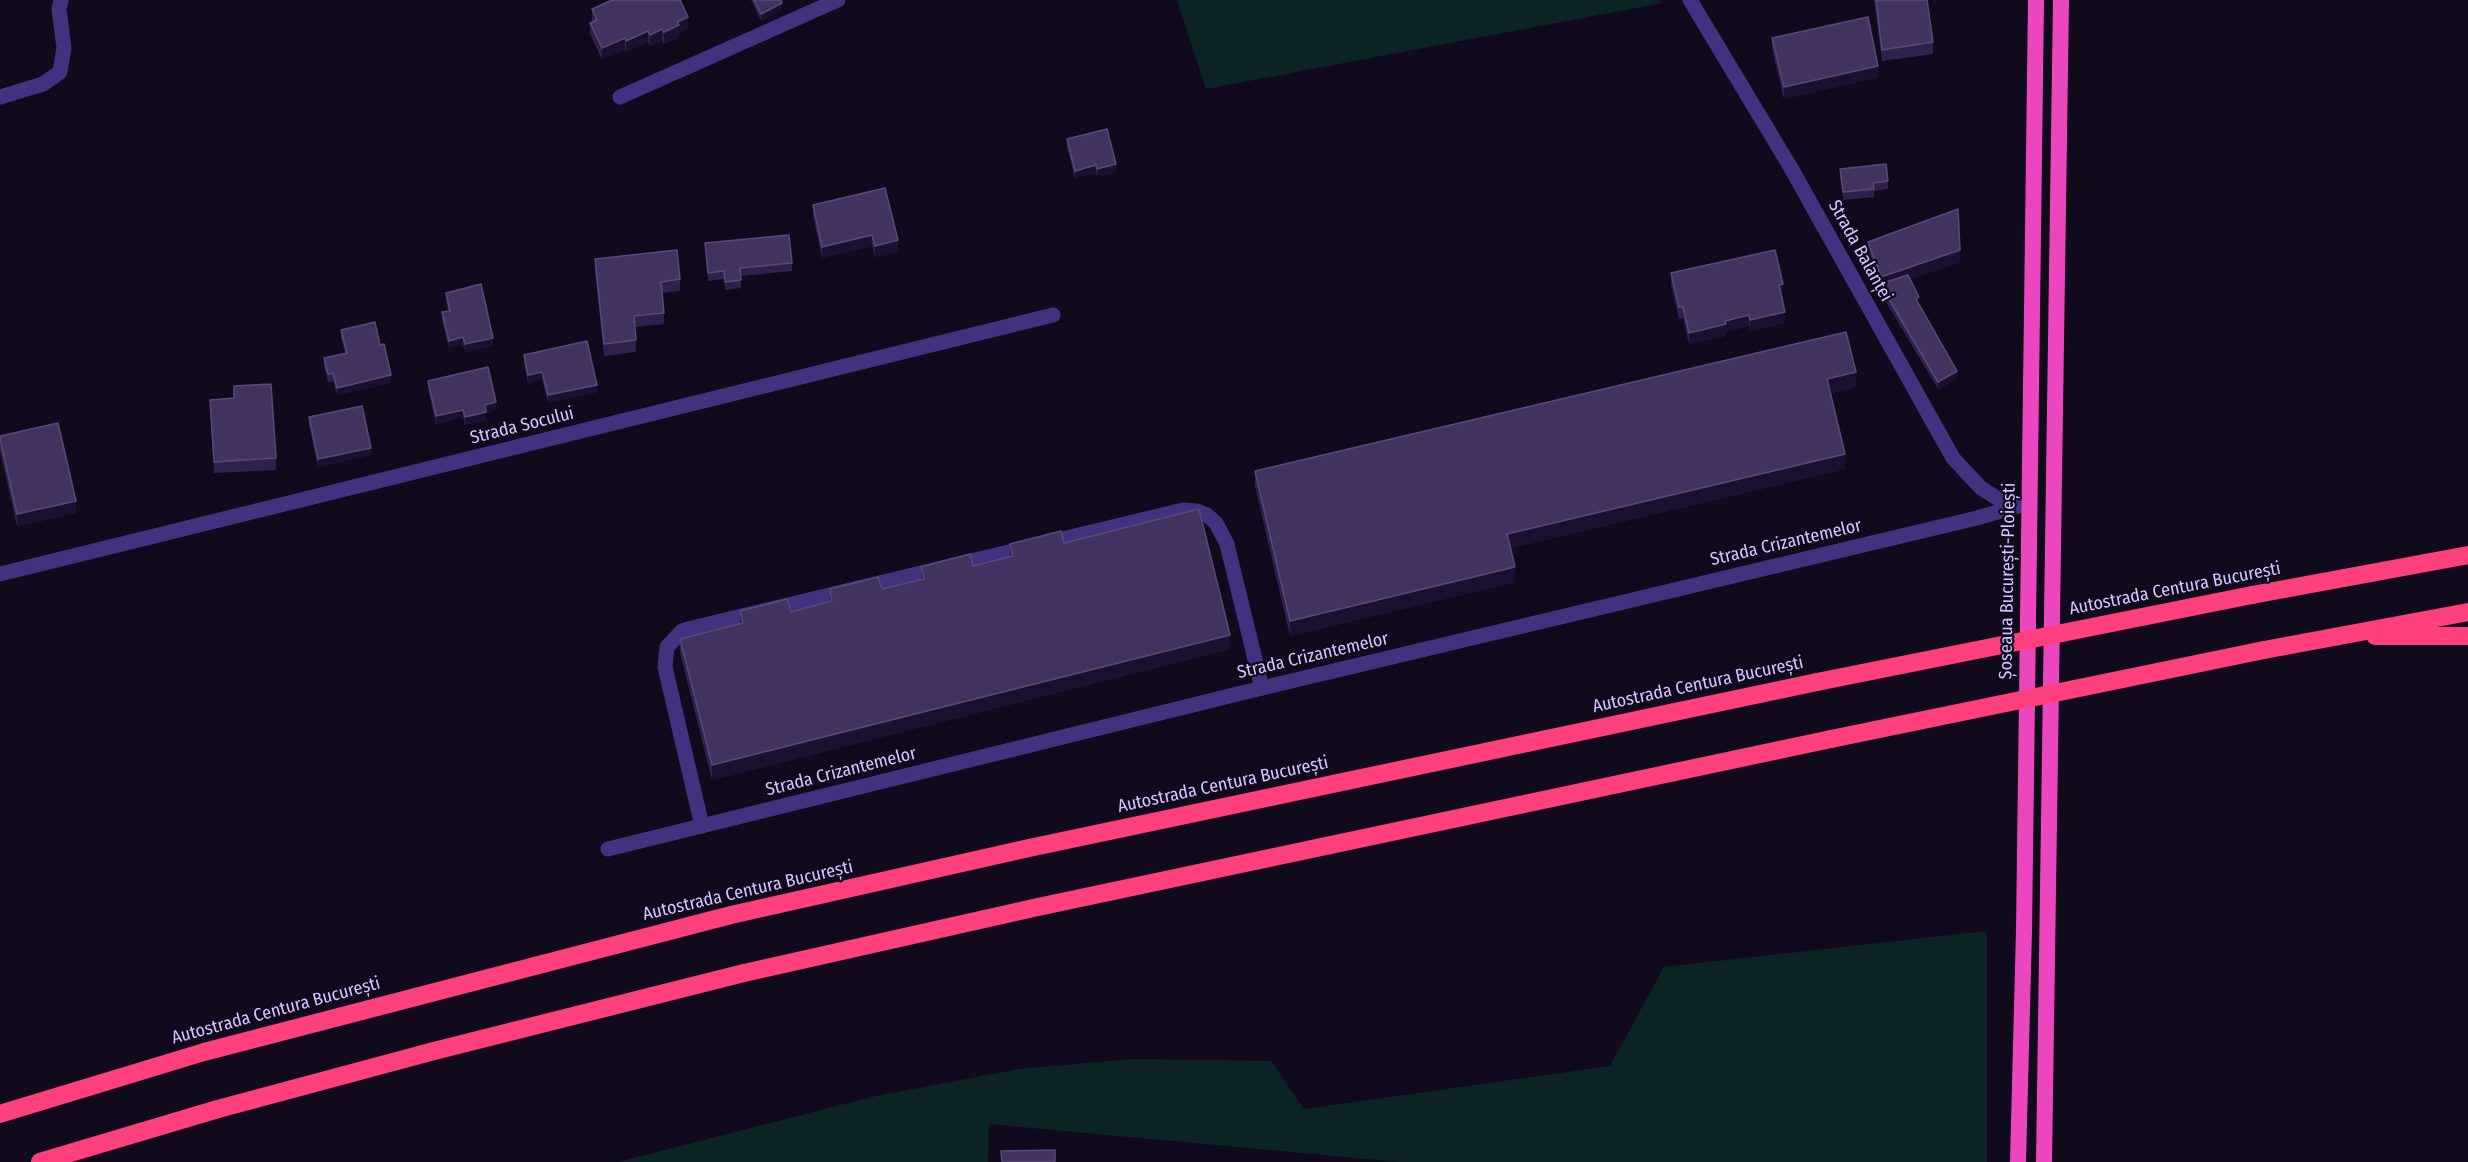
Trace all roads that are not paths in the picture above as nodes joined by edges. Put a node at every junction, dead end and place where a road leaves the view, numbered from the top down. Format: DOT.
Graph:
graph roads {
  1 [pos="61,0"];
  2 [pos="838,0"];
  3 [pos="1690,0"];
  4 [pos="2036,0"];
  5 [pos="2061,0"];
  6 [pos="0,97"];
  7 [pos="620,98"];
  8 [pos="1053,315"];
  9 [pos="2028,503"];
  10 [pos="2011,507"];
  11 [pos="2468,555"];
  12 [pos="0,574"];
  13 [pos="2468,612"];
  14 [pos="2337,636"];
  15 [pos="2468,636"];
  16 [pos="1262,688"];
  17 [pos="702,826"];
  18 [pos="608,849"];
  19 [pos="0,1114"];
  20 [pos="40,1162"];
  21 [pos="2018,1162"];
  22 [pos="2044,1162"];
  1 -- 6 [label="street"];
  2 -- 7 [label="street"];
  3 -- 10 [label="street, Strada Balanței"];
  4 -- 9 [label="highway, Șoseaua București-Ploiești"];
  5 -- 22 [label="highway"];
  8 -- 12 [label="street, Strada Socului"];
  9 -- 10 [label="street, Strada Crizantemelor"];
  9 -- 21 [label="highway, Șoseaua București-Ploiești"];
  10 -- 16 [label="street, Strada Crizantemelor"];
  11 -- 19 [label="highway, Autostrada Centura București, bridge"];
  13 -- 14 [label="highway"];
  14 -- 15 [label="highway"];
  14 -- 20 [label="highway, bridge"];
  16 -- 17 [label="street, Strada Crizantemelor"];
  16 -- 17 [label="street"];
  17 -- 18 [label="street, Strada Crizantemelor"];
}
